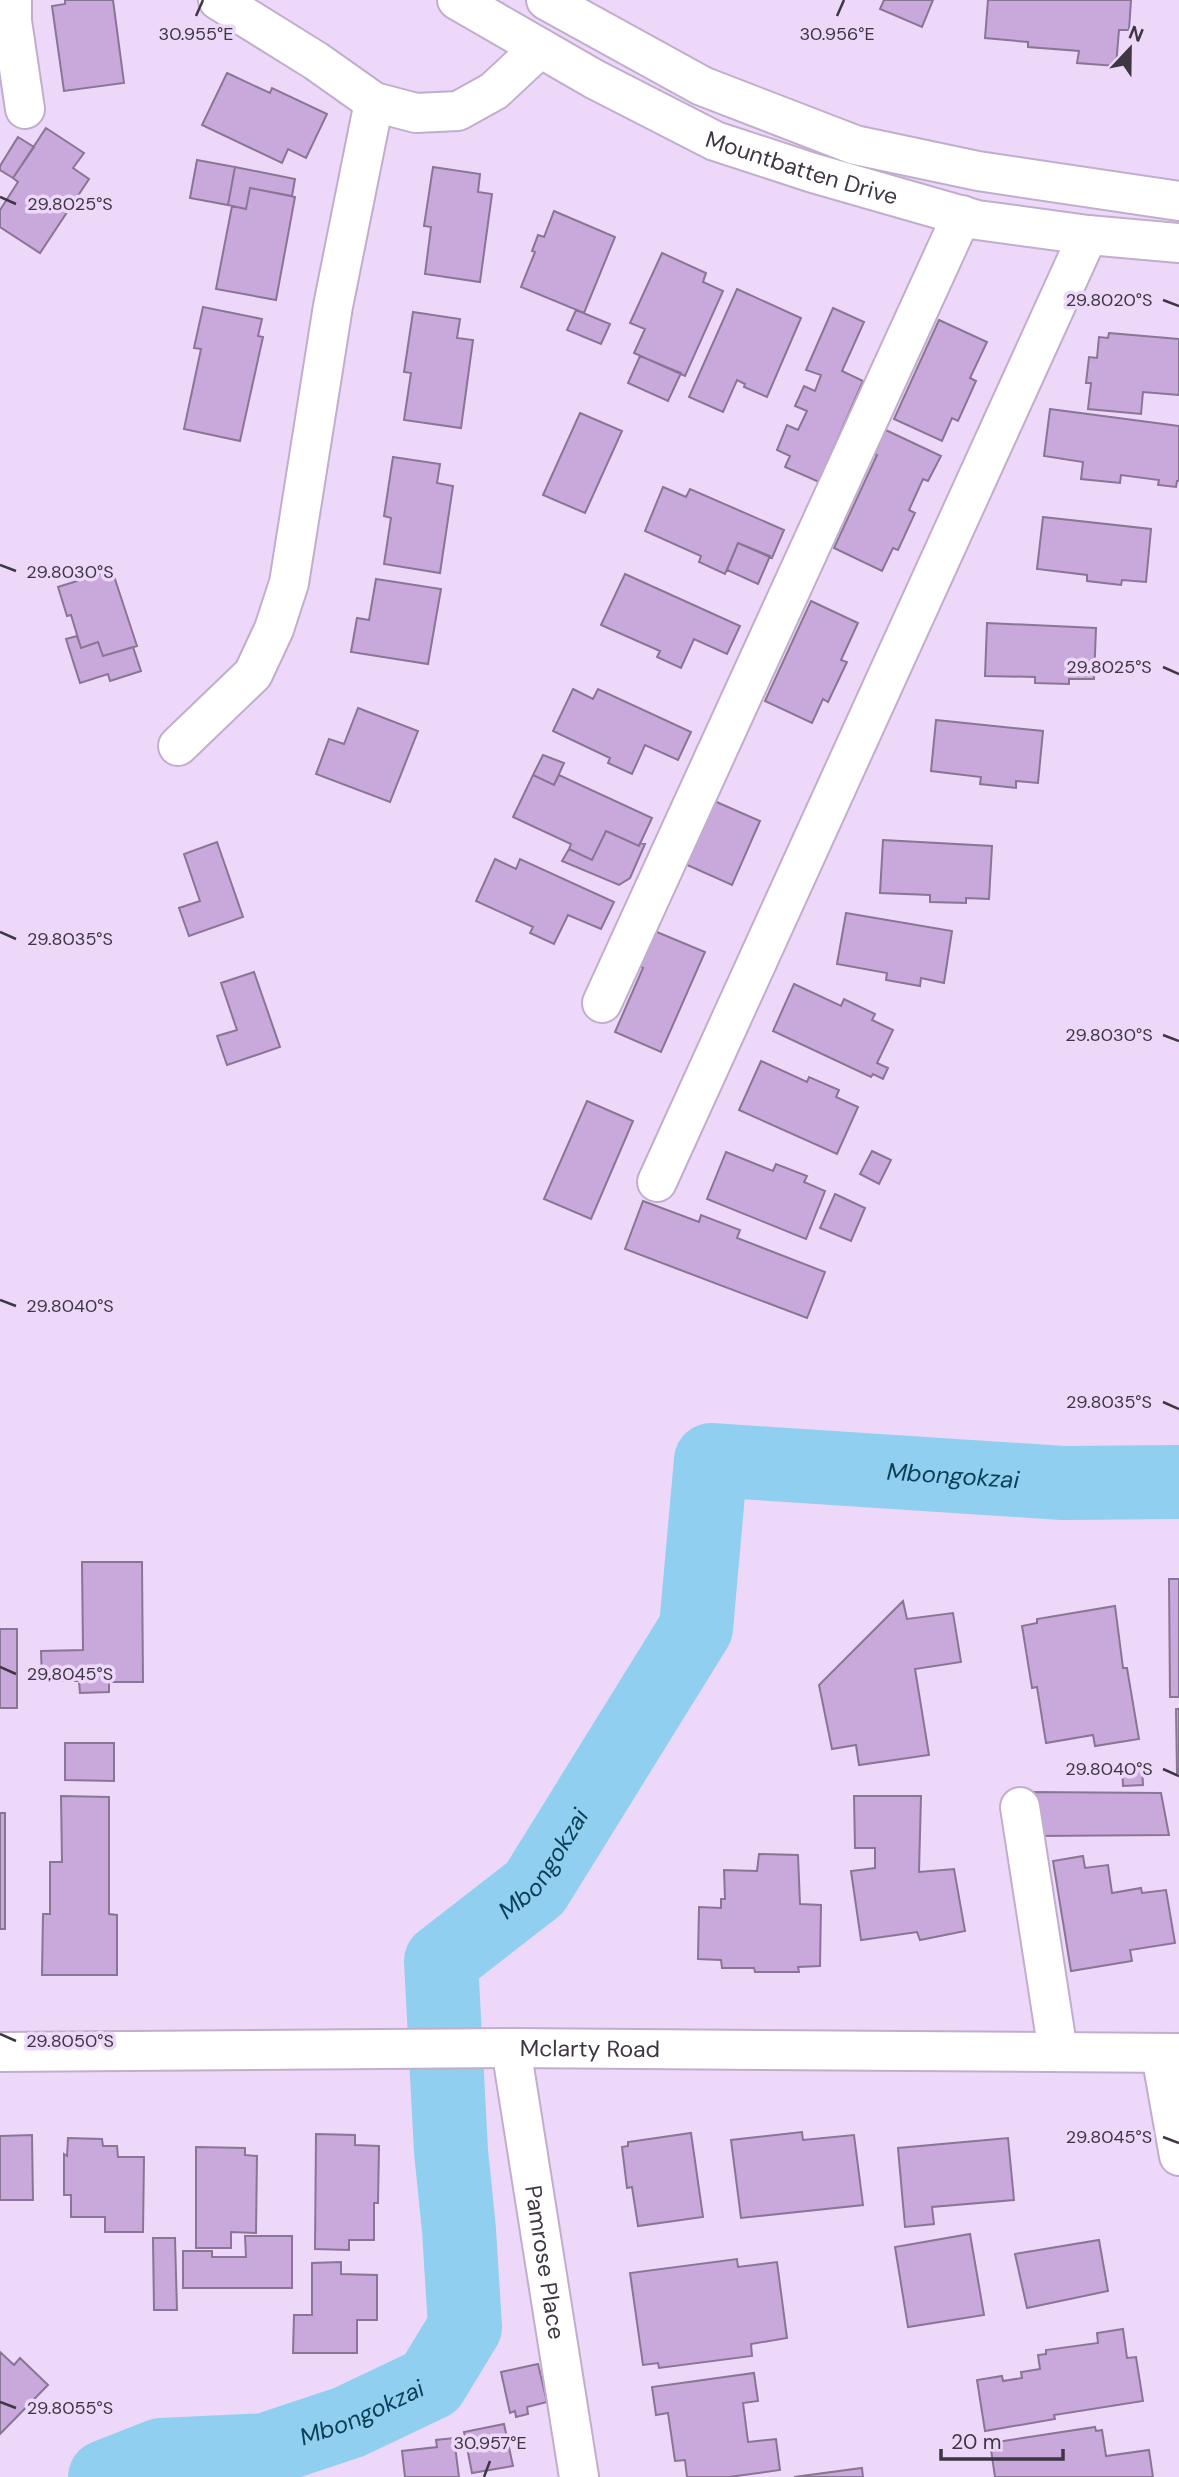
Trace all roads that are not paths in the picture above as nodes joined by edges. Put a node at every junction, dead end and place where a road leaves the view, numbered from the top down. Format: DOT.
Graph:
graph roads {
  1 [pos="12,0"];
  2 [pos="218,0"];
  3 [pos="457,0"];
  4 [pos="546,0"];
  5 [pos="540,48"];
  6 [pos="374,102"];
  7 [pos="25,109"];
  8 [pos="1179,201"];
  9 [pos="962,215"];
  10 [pos="1088,235"];
  11 [pos="1179,243"];
  12 [pos="178,746"];
  13 [pos="602,1003"];
  14 [pos="657,1182"];
  15 [pos="1020,1807"];
  16 [pos="493,2048"];
  17 [pos="0,2052"];
  18 [pos="1058,2052"];
  19 [pos="1170,2053"];
  20 [pos="1179,2156"];
  21 [pos="579,2477"];
  1 -- 7 [label="street"];
  2 -- 6 [label="street"];
  3 -- 5 [label="street, Mountbatten Drive"];
  4 -- 8 [label="street, Mountbatten Drive"];
  5 -- 6 [label="street"];
  5 -- 9 [label="street, Mountbatten Drive"];
  6 -- 12 [label="street"];
  9 -- 10 [label="street, Mountbatten Drive"];
  9 -- 13 [label="street"];
  10 -- 11 [label="street, Mountbatten Drive"];
  10 -- 14 [label="street"];
  15 -- 18 [label="street"];
  16 -- 17 [label="street, Mclarty Road"];
  16 -- 18 [label="street, Mclarty Road"];
  16 -- 21 [label="street, Pamrose Place"];
  18 -- 19 [label="street, Mclarty Road"];
  19 -- 20 [label="street"];
}
